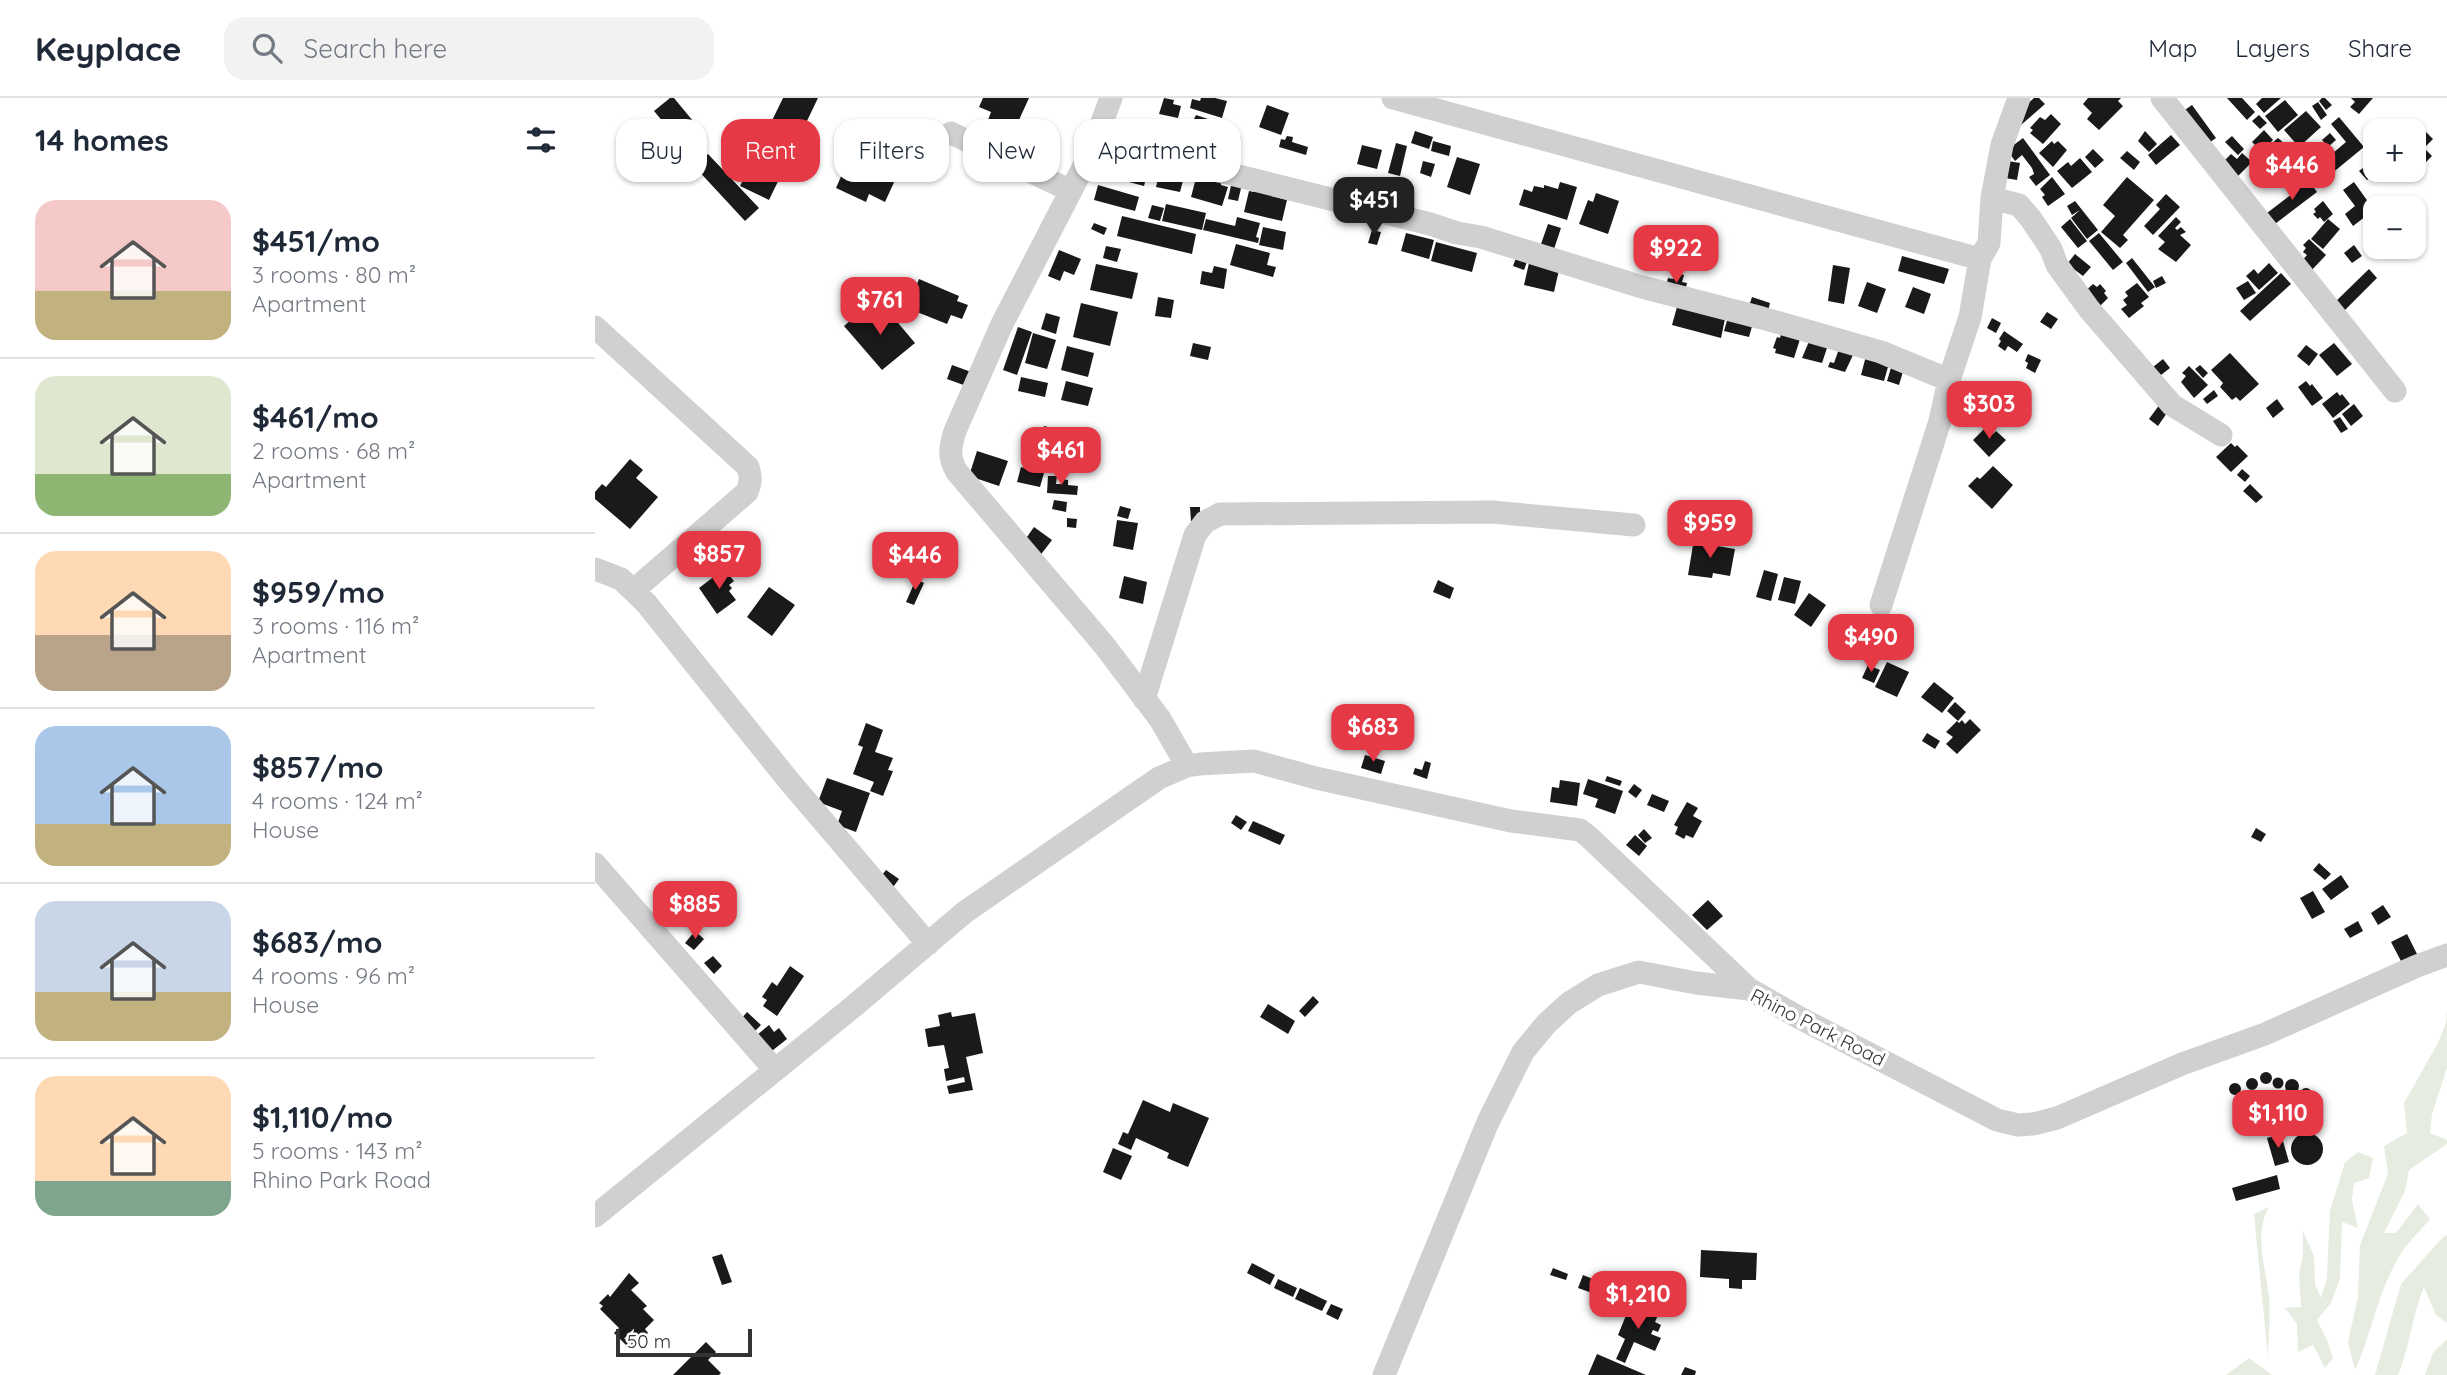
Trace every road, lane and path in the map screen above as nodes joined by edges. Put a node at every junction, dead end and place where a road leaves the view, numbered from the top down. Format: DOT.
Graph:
graph roads {
  1 [pos="1111,98"];
  2 [pos="1393,98"];
  3 [pos="2019,98"];
  4 [pos="2162,98"];
  5 [pos="1103,119"];
  6 [pos="951,133"];
  7 [pos="1241,177"];
  8 [pos="1076,182"];
  9 [pos="1071,191"];
  10 [pos="1992,198"];
  11 [pos="1980,259"];
  12 [pos="595,327"];
  13 [pos="1949,380"];
  14 [pos="2395,391"];
  15 [pos="2221,435"];
  16 [pos="1634,525"];
  17 [pos="595,569"];
  18 [pos="634,590"];
  19 [pos="1881,605"];
  20 [pos="1144,699"];
  21 [pos="1187,766"];
  22 [pos="595,863"];
  23 [pos="928,944"];
  24 [pos="2447,955"];
  25 [pos="1749,989"];
  26 [pos="775,1070"];
  27 [pos="595,1216"];
  28 [pos="1384,1375"];
  1 -- 5 [label="street"];
  2 -- 11 [label="street"];
  3 -- 10 [label="street"];
  4 -- 14 [label="street"];
  6 -- 9 [label="street"];
  7 -- 13 [label="street"];
  8 -- 9 [label="street"];
  9 -- 20 [label="street"];
  10 -- 11 [label="street"];
  10 -- 15 [label="street"];
  11 -- 13 [label="street"];
  12 -- 18 [label="street"];
  13 -- 19 [label="street"];
  16 -- 20 [label="street"];
  17 -- 18 [label="street"];
  18 -- 23 [label="street"];
  20 -- 21 [label="street"];
  21 -- 23 [label="street"];
  21 -- 25 [label="street"];
  22 -- 26 [label="street"];
  23 -- 26 [label="street"];
  24 -- 25 [label="street, Rhino Park Road"];
  25 -- 28 [label="street, Rhino Park Road"];
  26 -- 27 [label="street"];
}
